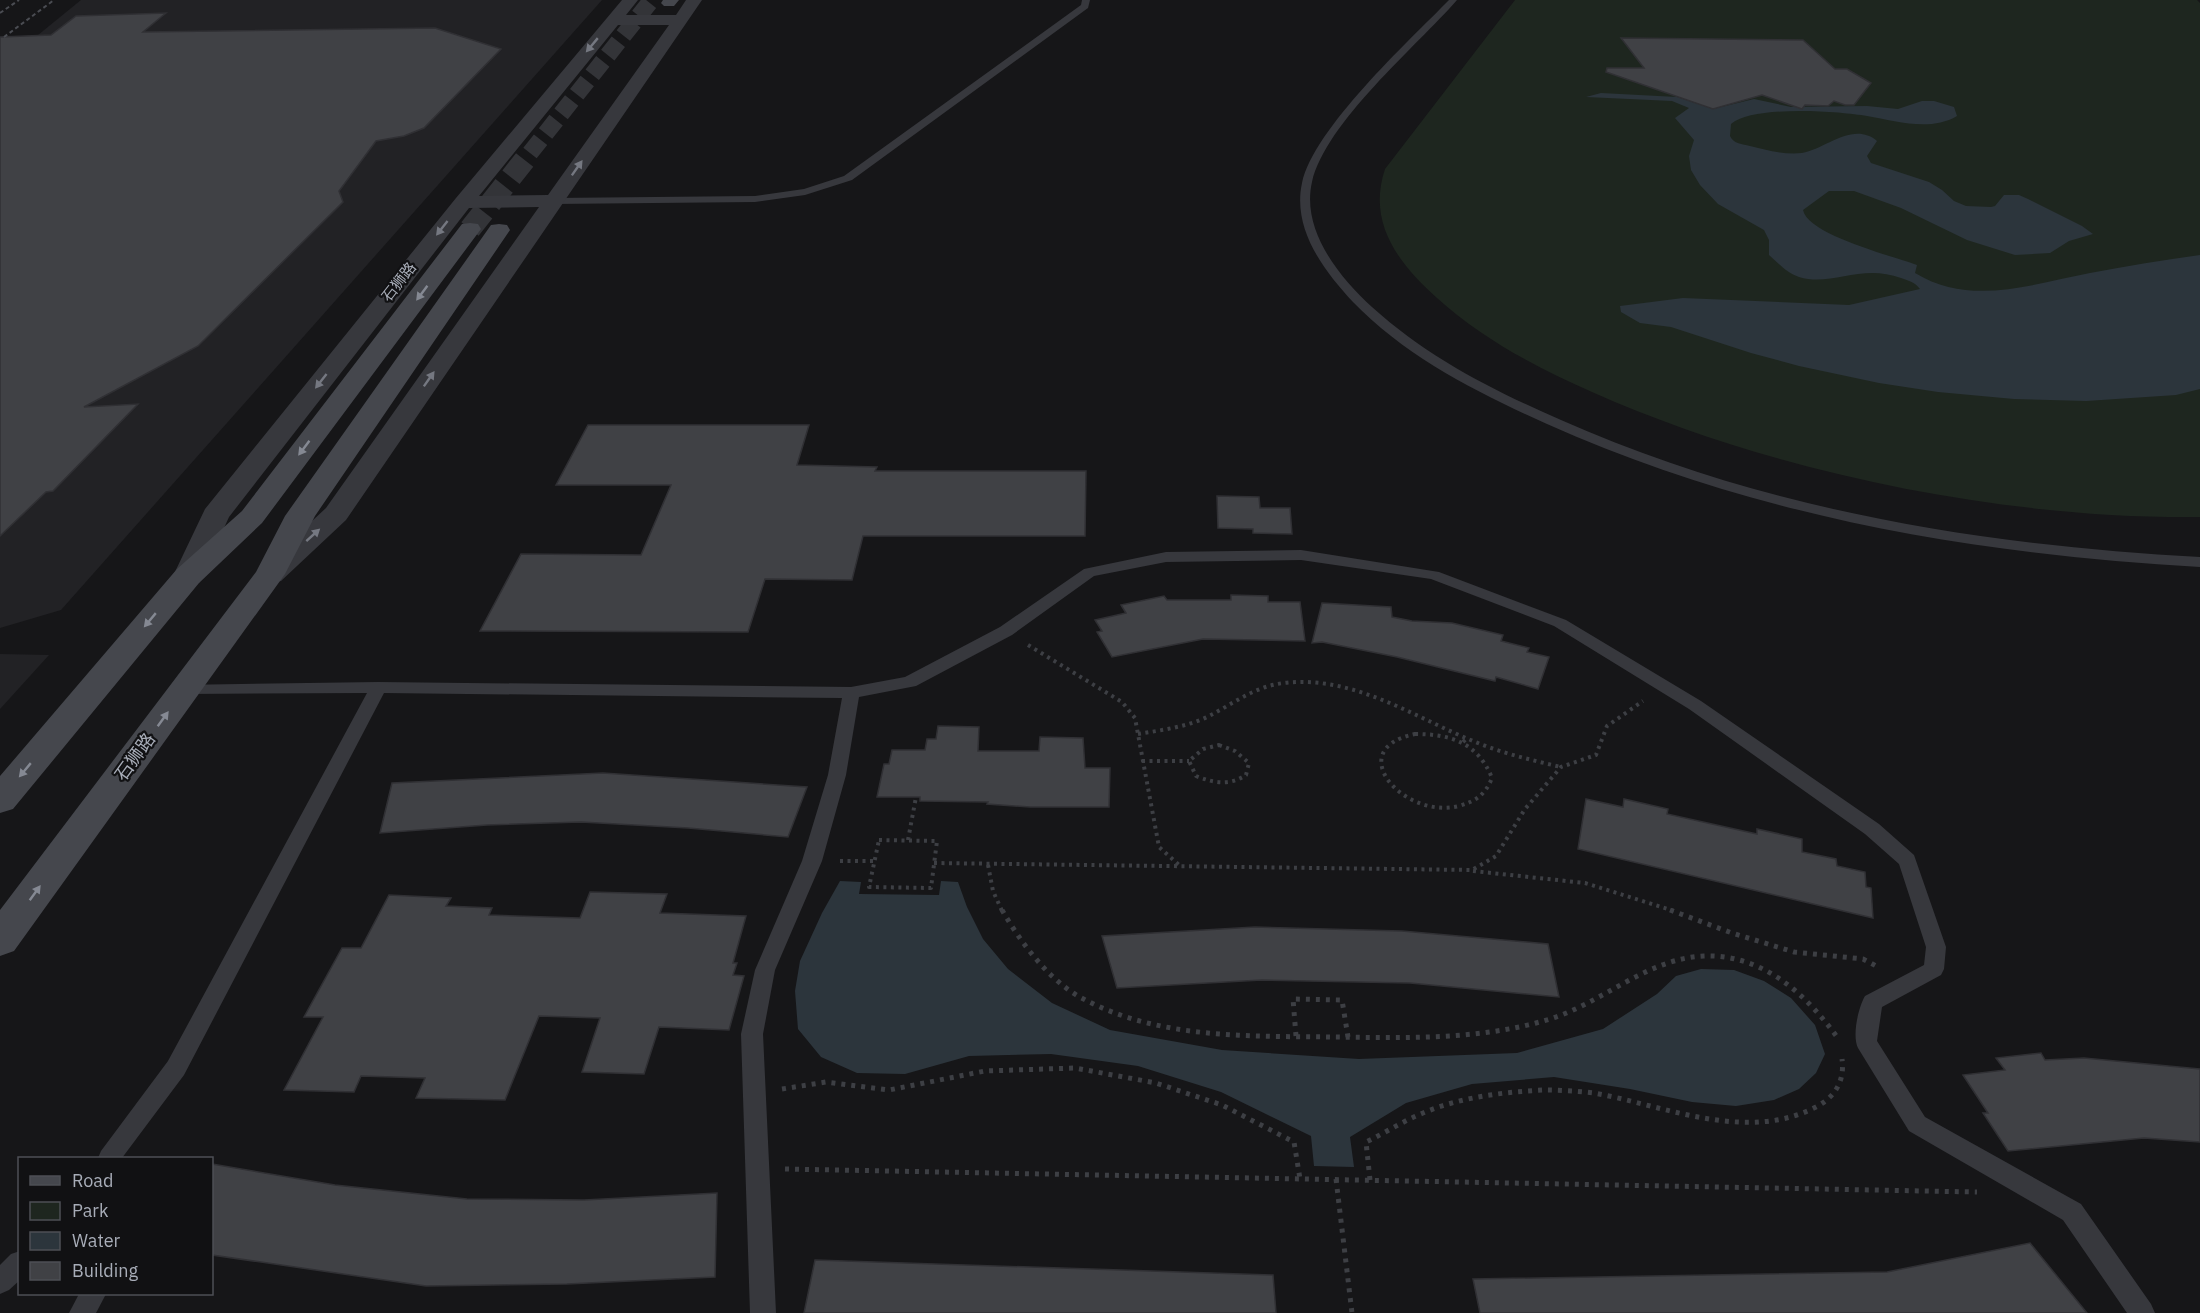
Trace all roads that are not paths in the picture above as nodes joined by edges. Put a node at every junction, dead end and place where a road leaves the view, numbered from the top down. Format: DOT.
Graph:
graph roads {
  1 [pos="630,0"];
  2 [pos="694,0"];
  3 [pos="1086,0"];
  4 [pos="1453,0"];
  5 [pos="674,8"];
  6 [pos="613,20"];
  7 [pos="553,201"];
  8 [pos="463,202"];
  9 [pos="470,229"];
  10 [pos="498,230"];
  11 [pos="2200,562"];
  12 [pos="270,574"];
  13 [pos="188,576"];
  14 [pos="378,687"];
  15 [pos="185,689"];
  16 [pos="851,693"];
  17 [pos="0,800"];
  18 [pos="0,940"];
  19 [pos="109,1157"];
  20 [pos="18,1264"];
  21 [pos="0,1282"];
  22 [pos="92,1295"];
  23 [pos="82,1313"];
  24 [pos="763,1313"];
  25 [pos="2142,1313"];
  1 -- 6 [label="street, 石狮路"];
  2 -- 5 [label="street, 石狮路"];
  3 -- 7 [label="lane"];
  4 -- 11 [label="lane"];
  5 -- 6 [label="street"];
  7 -- 5 [label="street, 石狮路, one-way"];
  6 -- 8 [label="street, 石狮路, one-way"];
  7 -- 8 [label="street"];
  12 -- 7 [label="street, 石狮路, one-way"];
  8 -- 13 [label="street, 石狮路, one-way"];
  9 -- 13 [label="main road, 石狮路, one-way"];
  10 -- 12 [label="main road, 石狮路"];
  12 -- 15 [label="main road, 石狮路"];
  13 -- 17 [label="main road, 石狮路, one-way"];
  14 -- 15 [label="lane"];
  14 -- 16 [label="lane"];
  14 -- 19 [label="lane"];
  18 -- 15 [label="main road, 石狮路, one-way"];
  16 -- 24 [label="lane"];
  16 -- 25 [label="lane"];
  20 -- 21 [label="lane"];
  22 -- 23 [label="lane"];
}
